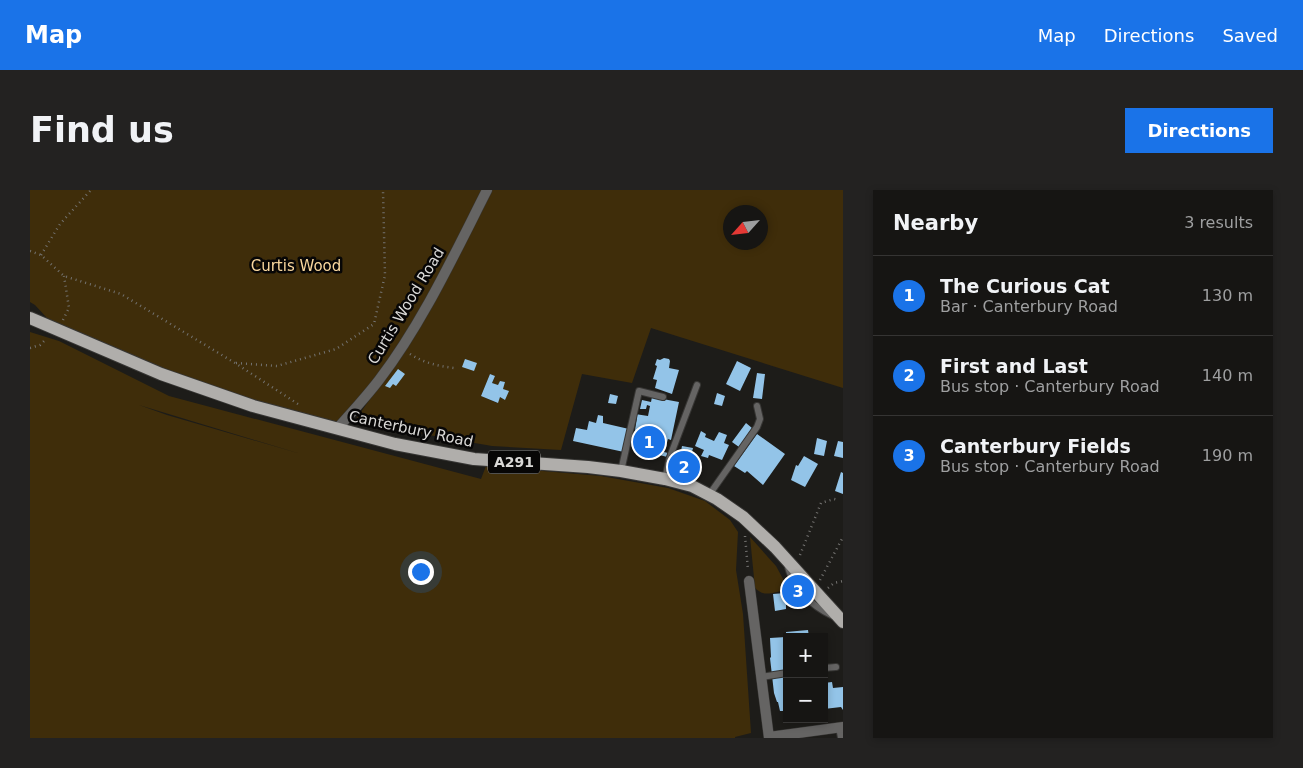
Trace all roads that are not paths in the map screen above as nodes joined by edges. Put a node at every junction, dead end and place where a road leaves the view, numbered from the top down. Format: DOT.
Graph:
graph roads {
  1 [pos="487,190"];
  2 [pos="30,318"];
  3 [pos="697,385"];
  4 [pos="663,397"];
  5 [pos="757,406"];
  6 [pos="337,429"];
  7 [pos="621,471"];
  8 [pos="665,479"];
  9 [pos="709,495"];
  10 [pos="790,563"];
  11 [pos="749,581"];
  12 [pos="842,621"];
  13 [pos="836,667"];
  14 [pos="828,668"];
  15 [pos="783,673"];
  16 [pos="761,676"];
  17 [pos="841,731"];
  18 [pos="769,738"];
  1 -- 6 [label="street, Curtis Wood Road"];
  2 -- 6 [label="main road, A291"];
  3 -- 8 [label="lane"];
  4 -- 7 [label="lane"];
  5 -- 9 [label="lane"];
  6 -- 7 [label="main road, Canterbury Road / A291"];
  7 -- 8 [label="main road, Canterbury Road / A291"];
  8 -- 9 [label="main road, Canterbury Road / A291"];
  9 -- 10 [label="main road, Canterbury Road / A291"];
  10 -- 12 [label="main road, Canterbury Road / A291"];
  10 -- 12 [label="lane"];
  11 -- 16 [label="street"];
  13 -- 14 [label="lane"];
  15 -- 16 [label="lane"];
  16 -- 18 [label="street"];
  17 -- 18 [label="street"];
}
